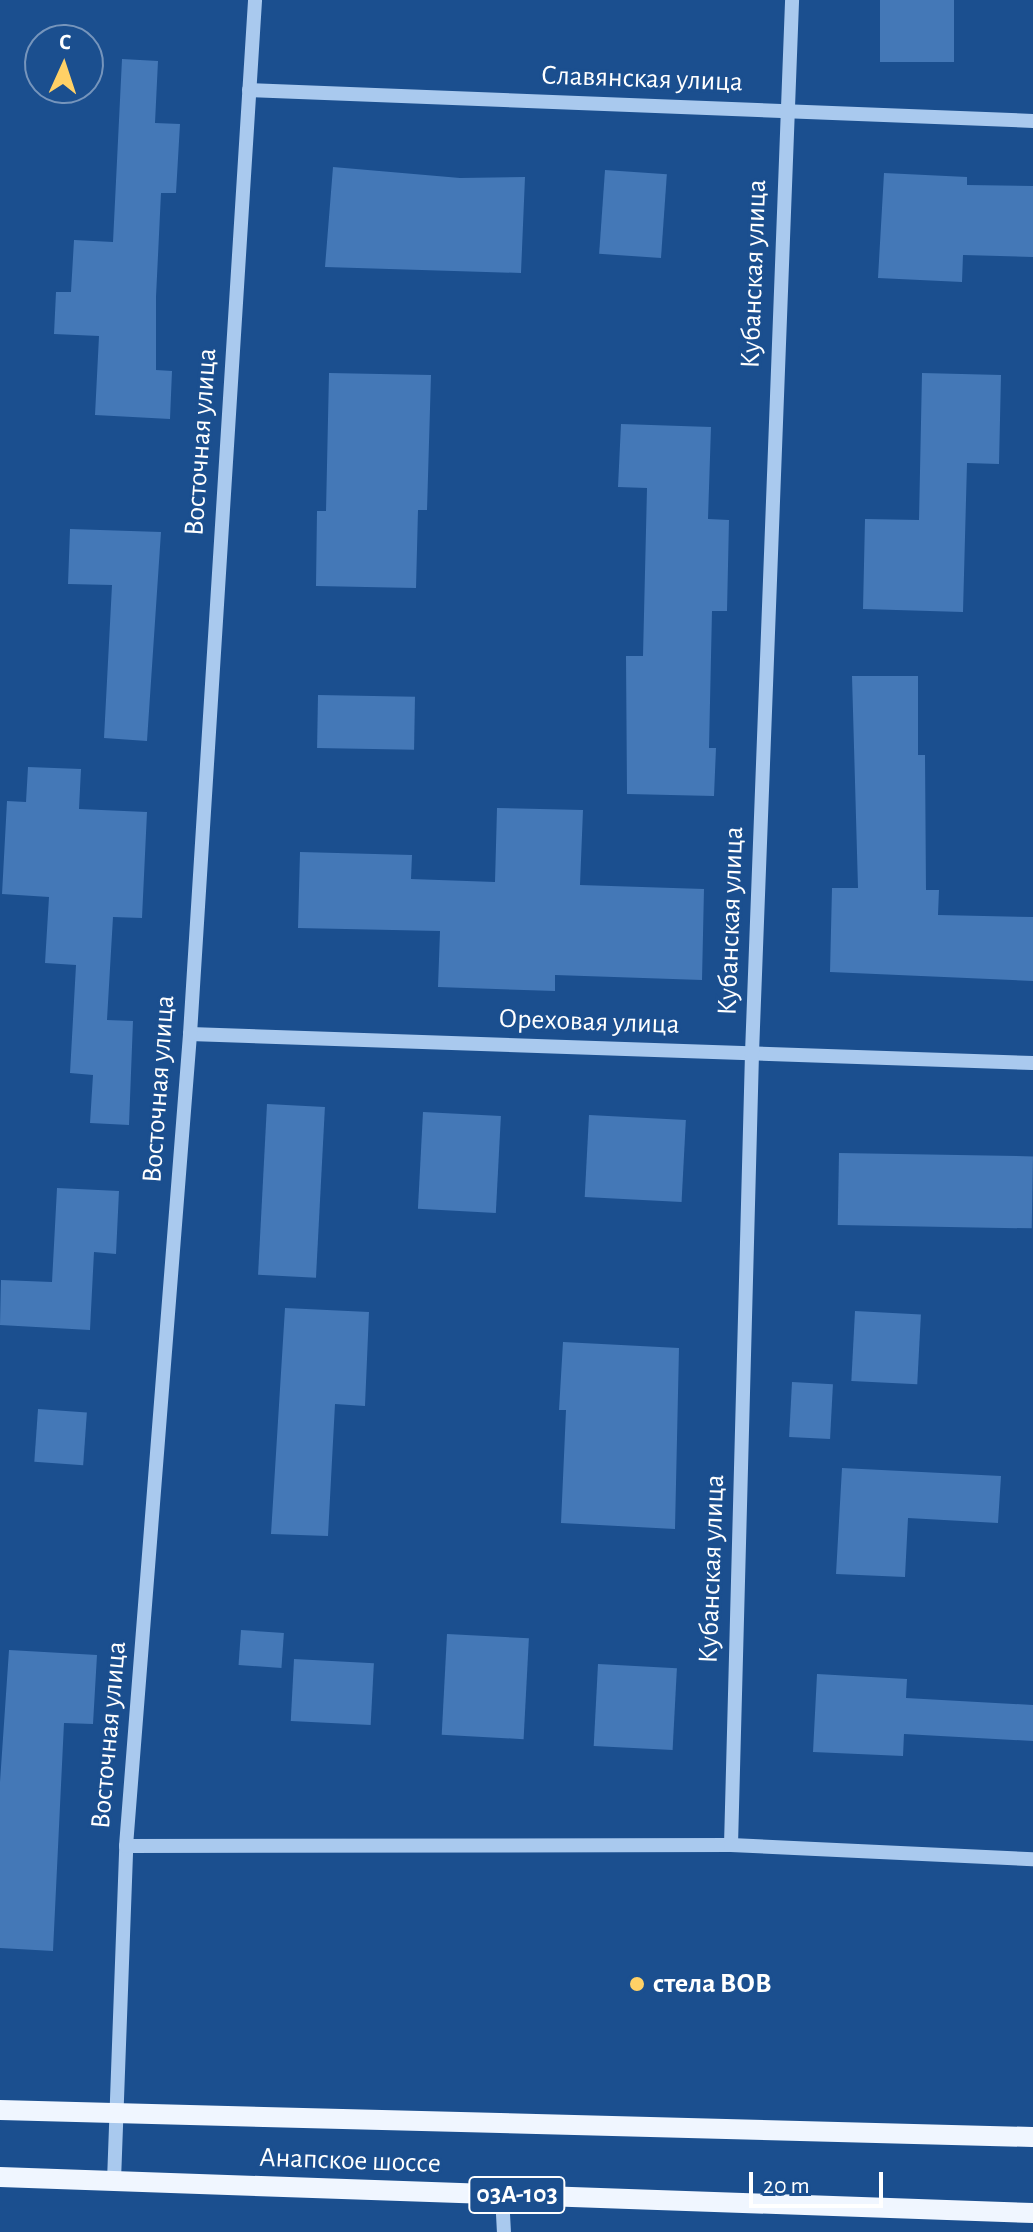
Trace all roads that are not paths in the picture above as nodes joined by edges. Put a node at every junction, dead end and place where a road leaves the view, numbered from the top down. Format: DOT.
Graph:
graph roads {
  1 [pos="255,0"];
  2 [pos="792,0"];
  3 [pos="249,90"];
  4 [pos="785,111"];
  5 [pos="1033,121"];
  6 [pos="190,1034"];
  7 [pos="752,1053"];
  8 [pos="1033,1063"];
  9 [pos="731,1845"];
  10 [pos="126,1846"];
  11 [pos="1033,1859"];
  12 [pos="0,2110"];
  13 [pos="117,2115"];
  14 [pos="1033,2137"];
  15 [pos="0,2177"];
  16 [pos="114,2181"];
  17 [pos="502,2195"];
  18 [pos="1033,2213"];
  19 [pos="504,2232"];
  1 -- 3 [label="street, Восточная улица"];
  2 -- 4 [label="street, Кубанская улица"];
  3 -- 4 [label="street, Славянская улица"];
  3 -- 6 [label="street, Восточная улица"];
  4 -- 5 [label="street, Славянская улица"];
  4 -- 7 [label="street, Кубанская улица"];
  6 -- 7 [label="street, Ореховая улица"];
  6 -- 10 [label="street, Восточная улица"];
  7 -- 8 [label="street, Ореховая улица"];
  7 -- 9 [label="street, Кубанская улица"];
  9 -- 10 [label="street"];
  9 -- 11 [label="street"];
  10 -- 13 [label="street, Восточная улица"];
  12 -- 13 [label="main road, Анапское шоссе"];
  13 -- 14 [label="main road, Анапское шоссе"];
  13 -- 16 [label="street, Восточная улица"];
  15 -- 16 [label="main road, Анапское шоссе / 03А-103"];
  16 -- 17 [label="main road, Анапское шоссе / 03А-103"];
  17 -- 18 [label="main road, Анапское шоссе / 03А-103"];
  17 -- 19 [label="street"];
}
